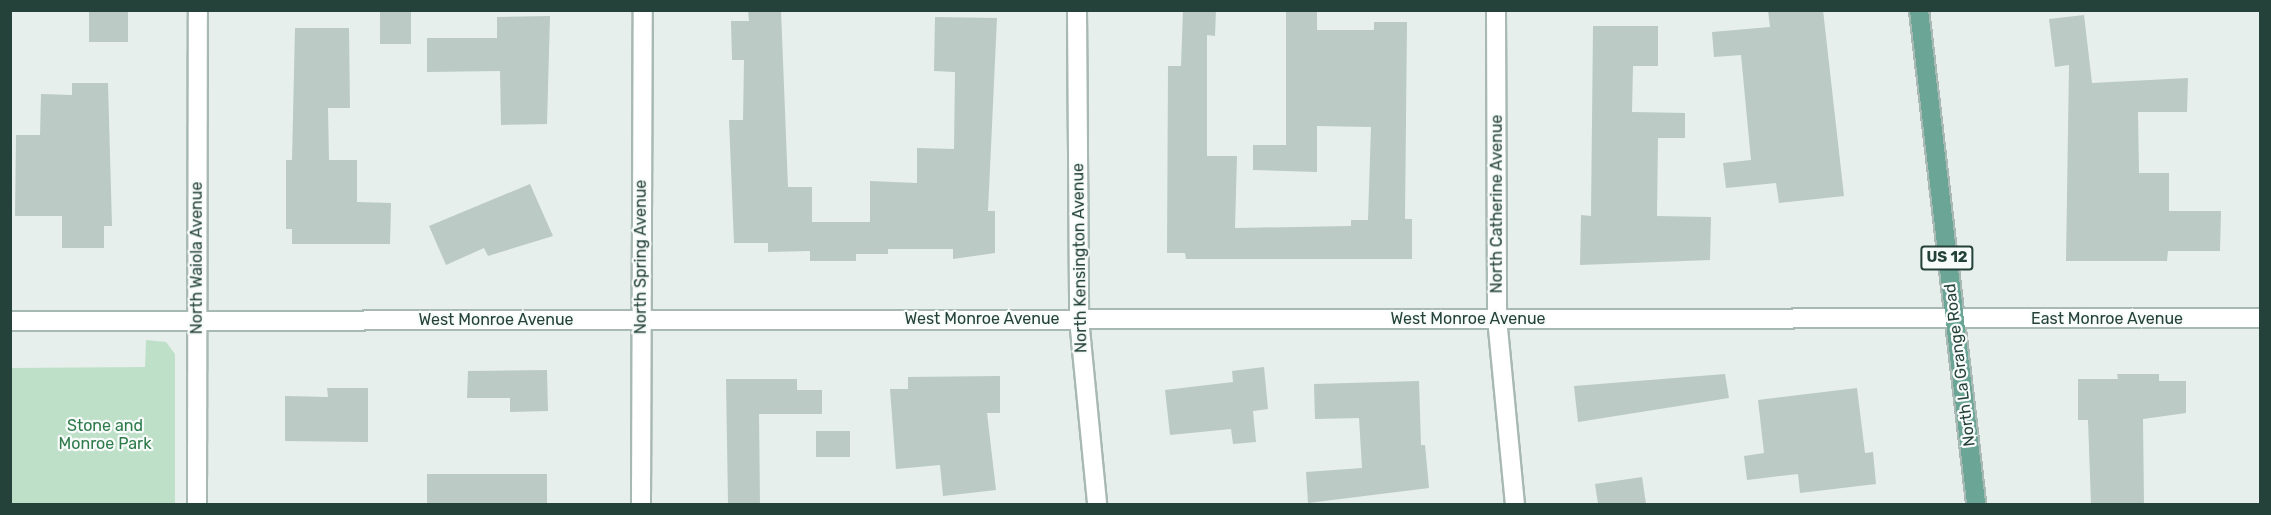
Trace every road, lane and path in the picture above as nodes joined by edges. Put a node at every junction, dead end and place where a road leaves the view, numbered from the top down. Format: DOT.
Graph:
graph roads {
  1 [pos="198,10"];
  2 [pos="643,10"];
  3 [pos="1077,10"];
  4 [pos="1496,10"];
  5 [pos="1919,10"];
  6 [pos="1497,318"];
  7 [pos="2260,318"];
  8 [pos="197,319"];
  9 [pos="1078,319"];
  10 [pos="1954,320"];
  11 [pos="10,321"];
  12 [pos="640,321"];
  13 [pos="197,504"];
  14 [pos="641,504"];
  15 [pos="1097,504"];
  16 [pos="1515,504"];
  17 [pos="1976,504"];
  1 -- 8 [label="street, North Waiola Avenue"];
  2 -- 12 [label="street, North Spring Avenue"];
  3 -- 9 [label="street, North Kensington Avenue"];
  4 -- 6 [label="street, North Catherine Avenue"];
  5 -- 10 [label="main road, North La Grange Road / US 12"];
  6 -- 9 [label="street, West Monroe Avenue"];
  6 -- 10 [label="street, West Monroe Avenue"];
  6 -- 16 [label="street, North Catherine Avenue"];
  7 -- 10 [label="street, East Monroe Avenue"];
  8 -- 11 [label="street, West Monroe Avenue"];
  8 -- 12 [label="street, West Monroe Avenue"];
  8 -- 13 [label="street, North Waiola Avenue"];
  9 -- 12 [label="street, West Monroe Avenue"];
  9 -- 15 [label="street, North Kensington Avenue"];
  10 -- 17 [label="main road, North La Grange Road / US 12"];
  12 -- 14 [label="street, North Spring Avenue"];
}
